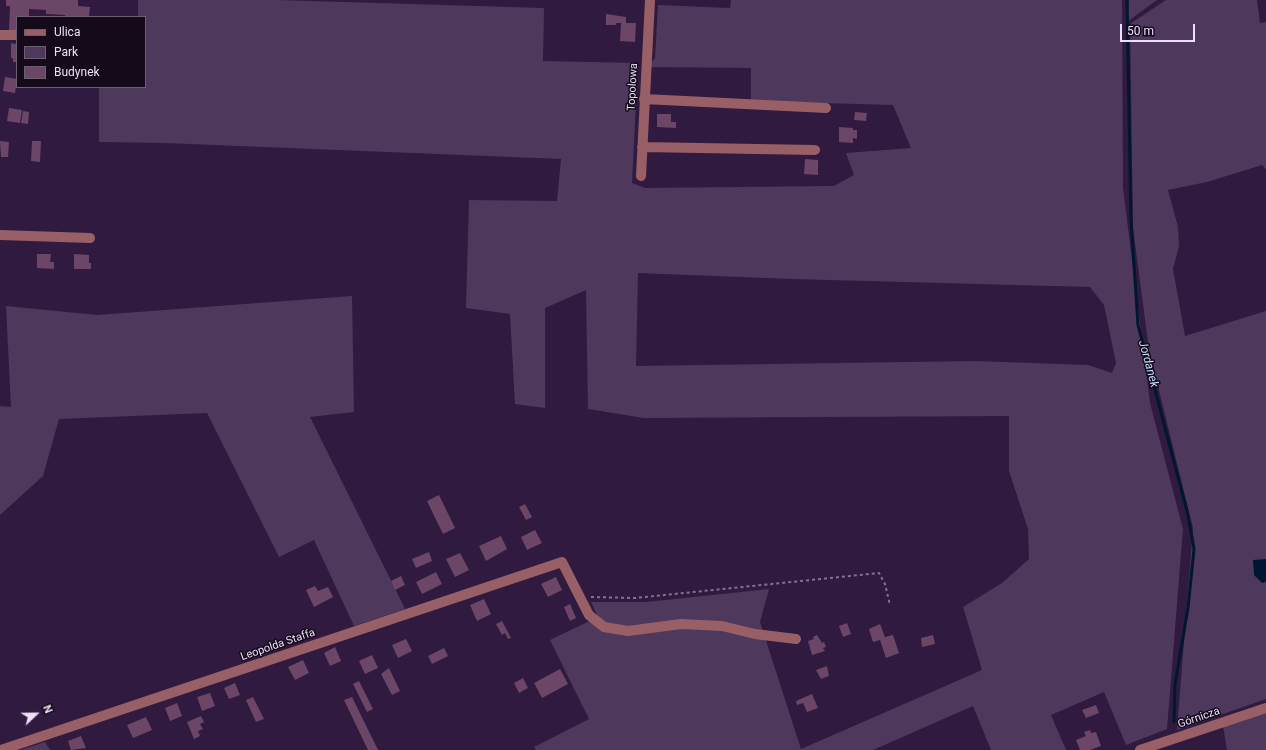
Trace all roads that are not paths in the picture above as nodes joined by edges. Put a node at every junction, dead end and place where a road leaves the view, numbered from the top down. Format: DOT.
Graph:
graph roads {
  1 [pos="650,0"];
  2 [pos="0,35"];
  3 [pos="16,35"];
  4 [pos="644,99"];
  5 [pos="826,108"];
  6 [pos="642,147"];
  7 [pos="815,150"];
  8 [pos="641,176"];
  9 [pos="0,235"];
  10 [pos="90,238"];
  11 [pos="796,639"];
  12 [pos="1266,708"];
  13 [pos="1,750"];
  14 [pos="1140,750"];
  1 -- 4 [label="street, Topolowa"];
  2 -- 3 [label="street"];
  4 -- 5 [label="street"];
  4 -- 6 [label="street, Topolowa"];
  6 -- 7 [label="street"];
  6 -- 8 [label="street, Topolowa"];
  9 -- 10 [label="street"];
  11 -- 13 [label="street, Leopolda Staffa"];
  12 -- 14 [label="street, Górnicza"];
}
